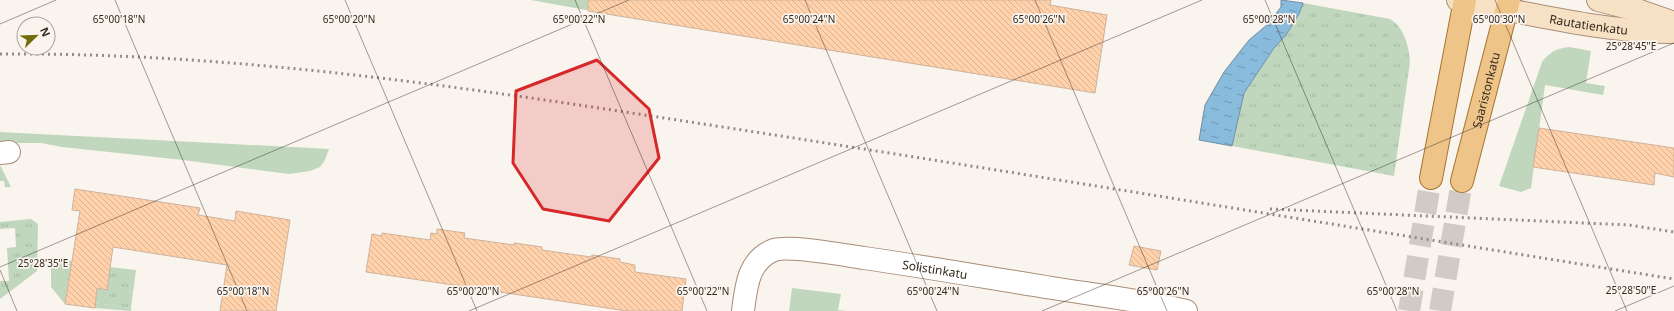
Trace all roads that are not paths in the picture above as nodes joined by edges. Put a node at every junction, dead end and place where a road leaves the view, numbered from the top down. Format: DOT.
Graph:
graph roads {
  1 [pos="1462,0"];
  2 [pos="1598,0"];
  3 [pos="1508,5"];
  4 [pos="1674,23"];
  5 [pos="1674,32"];
  6 [pos="1431,178"];
  7 [pos="1462,181"];
  8 [pos="1176,309"];
  9 [pos="743,311"];
  1 -- 3 [label="street, Rautatienkatu"];
  1 -- 6 [label="main road"];
  2 -- 4 [label="street, Rautatienkatu"];
  3 -- 5 [label="street, Rautatienkatu"];
  3 -- 7 [label="main road, Saaristonkatu"];
  8 -- 9 [label="street, Solistinkatu"];
}
